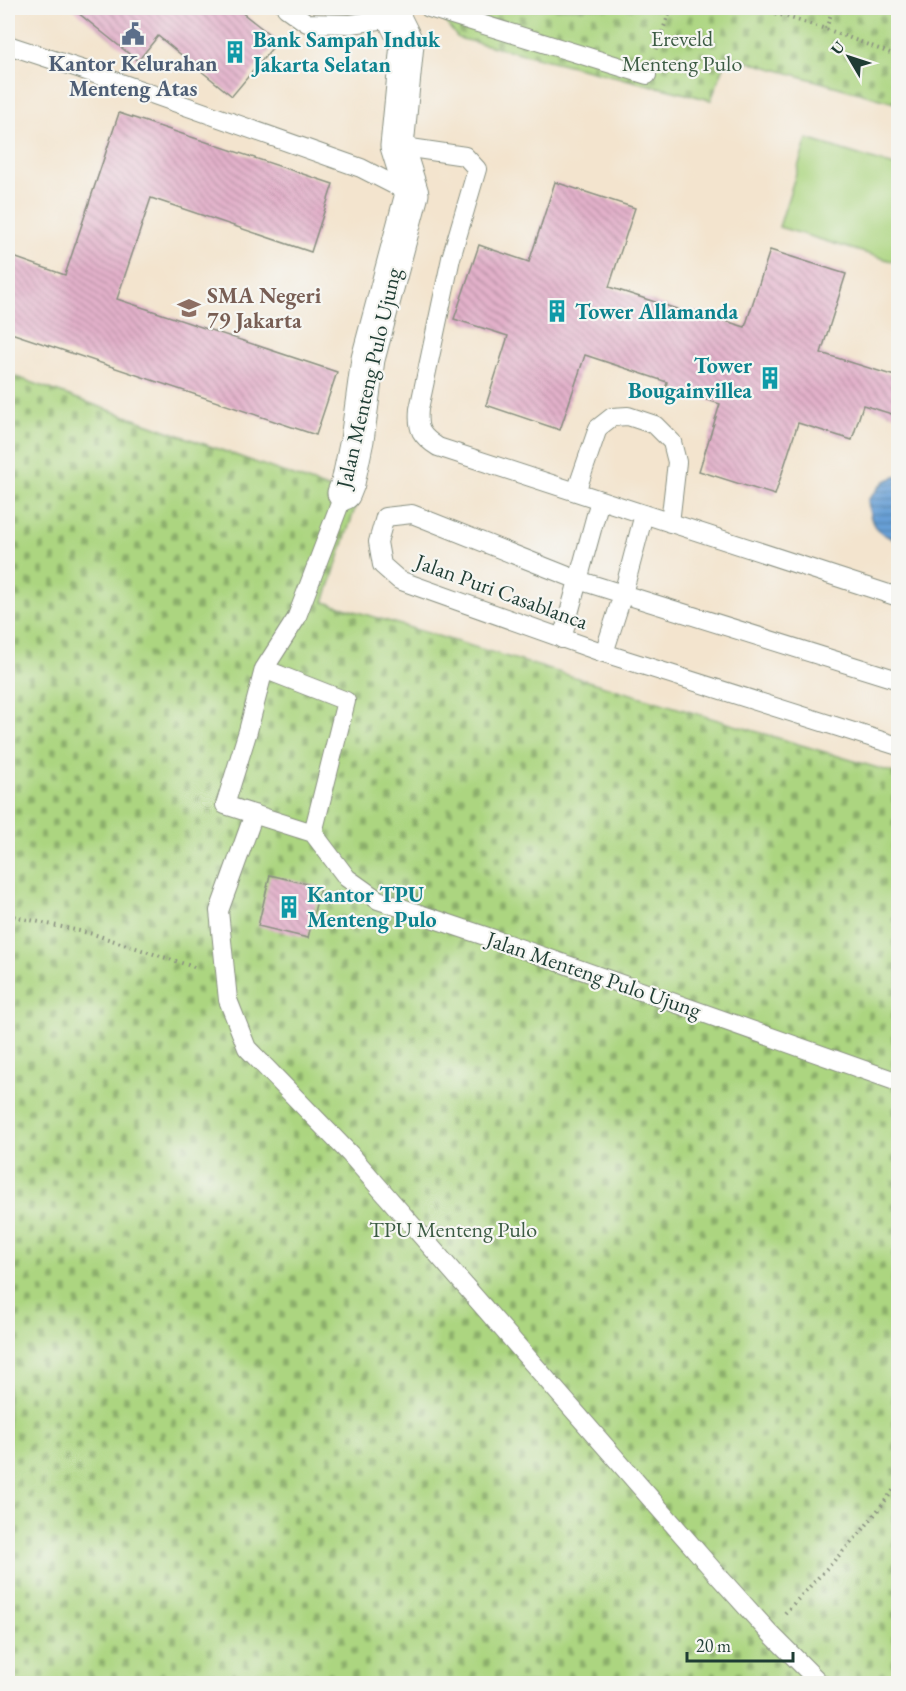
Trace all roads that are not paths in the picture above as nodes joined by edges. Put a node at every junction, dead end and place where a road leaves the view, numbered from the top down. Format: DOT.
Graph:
graph roads {
  1 [pos="286,8"];
  2 [pos="429,8"];
  3 [pos="391,13"];
  4 [pos="8,45"];
  5 [pos="647,75"];
  6 [pos="397,146"];
  7 [pos="412,194"];
  8 [pos="576,492"];
  9 [pos="344,493"];
  10 [pos="600,500"];
  11 [pos="644,514"];
  12 [pos="670,523"];
  13 [pos="578,580"];
  14 [pos="623,594"];
  15 [pos="898,597"];
  16 [pos="562,639"];
  17 [pos="604,653"];
  18 [pos="264,669"];
  19 [pos="898,680"];
  20 [pos="898,746"];
  21 [pos="254,814"];
  22 [pos="312,833"];
  23 [pos="898,1082"];
  24 [pos="821,1683"];
  1 -- 3 [label="lane"];
  2 -- 5 [label="lane"];
  3 -- 6 [label="street"];
  4 -- 7 [label="lane"];
  6 -- 7 [label="street"];
  6 -- 8 [label="lane"];
  7 -- 9 [label="street, Jalan Menteng Pulo Ujung"];
  8 -- 10 [label="lane"];
  8 -- 12 [label="lane"];
  9 -- 18 [label="lane, Jalan Menteng Pulo Ujung"];
  10 -- 11 [label="lane"];
  10 -- 13 [label="lane"];
  11 -- 12 [label="lane"];
  11 -- 14 [label="lane"];
  12 -- 15 [label="lane"];
  13 -- 14 [label="lane, Jalan Puri Casablanca"];
  13 -- 16 [label="lane"];
  13 -- 16 [label="lane, Jalan Puri Casablanca"];
  14 -- 17 [label="lane"];
  14 -- 19 [label="lane, Jalan Puri Casablanca"];
  16 -- 17 [label="lane, Jalan Puri Casablanca"];
  17 -- 20 [label="lane, Jalan Puri Casablanca"];
  18 -- 21 [label="lane, Jalan Menteng Pulo Ujung"];
  18 -- 22 [label="lane"];
  21 -- 22 [label="lane, Jalan Menteng Pulo Ujung"];
  21 -- 24 [label="lane"];
  22 -- 23 [label="lane, Jalan Menteng Pulo Ujung"];
}
